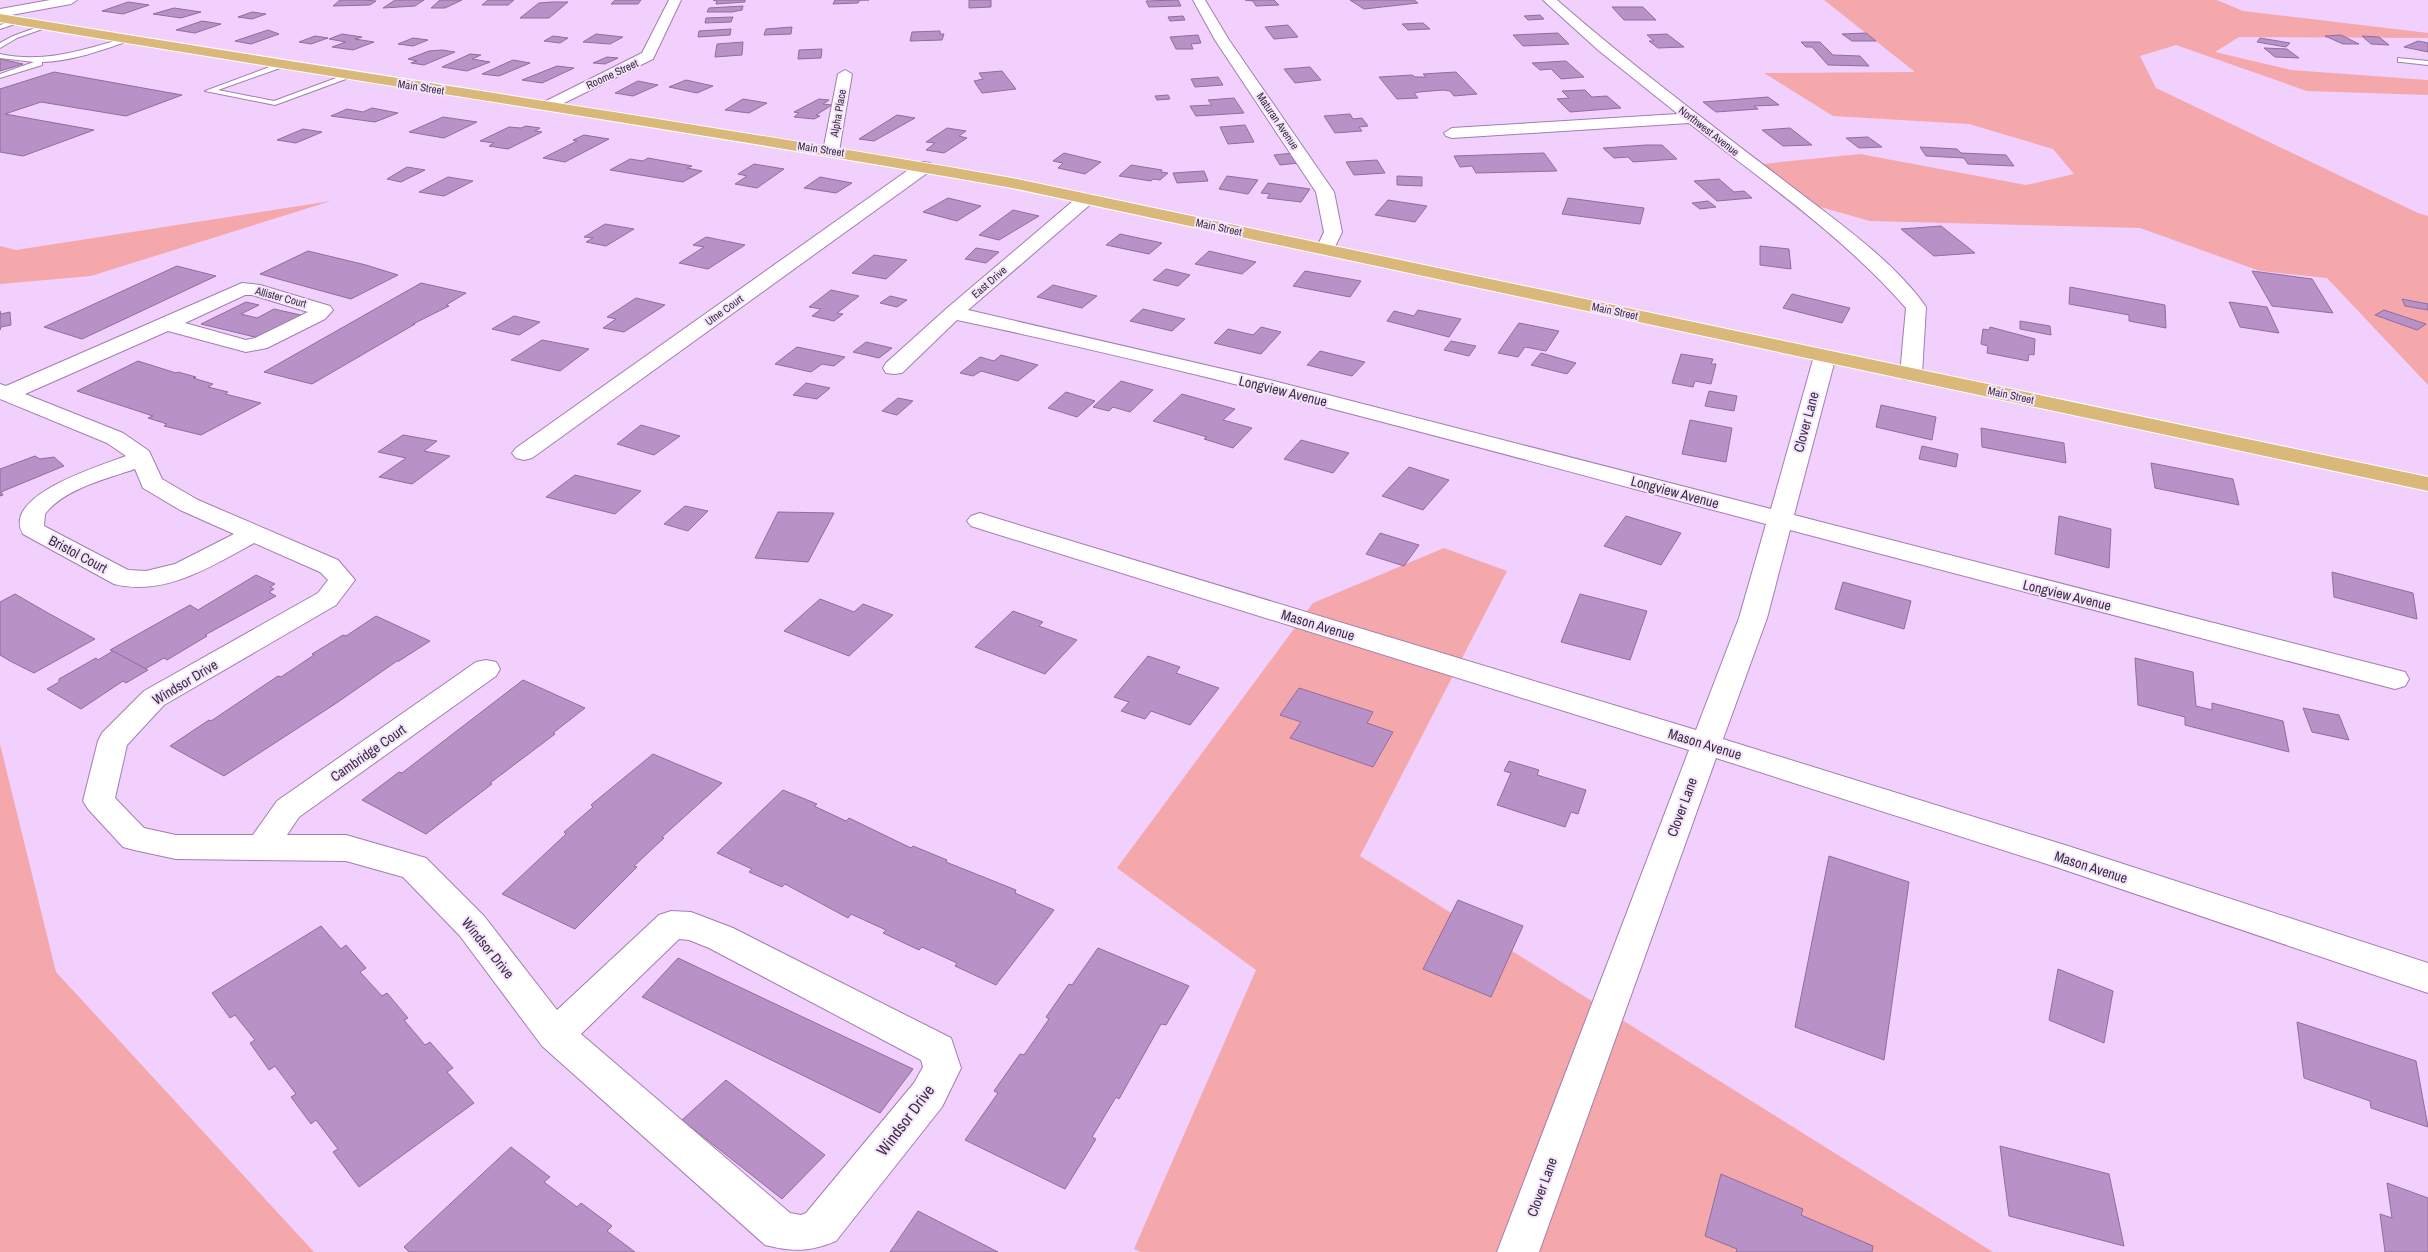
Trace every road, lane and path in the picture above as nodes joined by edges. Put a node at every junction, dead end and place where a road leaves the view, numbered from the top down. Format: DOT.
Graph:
graph roads {
  1 [pos="71,0"];
  2 [pos="676,0"];
  3 [pos="1199,0"];
  4 [pos="1549,0"];
  5 [pos="0,13"];
  6 [pos="0,18"];
  7 [pos="19,21"];
  8 [pos="46,26"];
  9 [pos="0,27"];
  10 [pos="128,39"];
  11 [pos="0,46"];
  12 [pos="0,56"];
  13 [pos="54,59"];
  14 [pos="2401,60"];
  15 [pos="2428,63"];
  16 [pos="280,65"];
  17 [pos="845,74"];
  18 [pos="0,76"];
  19 [pos="350,76"];
  20 [pos="547,106"];
  21 [pos="1693,118"];
  22 [pos="1452,133"];
  23 [pos="831,151"];
  24 [pos="924,167"];
  25 [pos="1086,199"];
  26 [pos="1325,249"];
  27 [pos="953,313"];
  28 [pos="166,324"];
  29 [pos="1825,356"];
  30 [pos="894,368"];
  31 [pos="1911,374"];
  32 [pos="3,392"];
  33 [pos="524,453"];
  34 [pos="142,458"];
  35 [pos="2428,484"];
  36 [pos="1780,519"];
  37 [pos="980,521"];
  38 [pos="254,533"];
  39 [pos="486,669"];
  40 [pos="2396,679"];
  41 [pos="1705,744"];
  42 [pos="262,847"];
  43 [pos="2428,978"];
  44 [pos="555,1035"];
  45 [pos="1518,1252"];
  1 -- 5 [label="street"];
  2 -- 20 [label="street, Roome Street"];
  3 -- 26 [label="street, Maturan Avenue"];
  4 -- 21 [label="street, Northwest Avenue"];
  6 -- 7 [label="main road, Main Street"];
  7 -- 8 [label="main road, Main Street"];
  7 -- 9 [label="lane"];
  8 -- 10 [label="main road, Main Street"];
  8 -- 11 [label="lane"];
  10 -- 13 [label="lane"];
  10 -- 16 [label="main road, Main Street"];
  12 -- 13 [label="lane"];
  13 -- 18 [label="lane"];
  14 -- 15 [label="lane"];
  16 -- 19 [label="main road, Main Street"];
  16 -- 19 [label="lane"];
  17 -- 23 [label="street, Alpha Place"];
  19 -- 20 [label="main road, Main Street"];
  20 -- 23 [label="main road, Main Street"];
  21 -- 22 [label="street"];
  21 -- 31 [label="street, Northwest Avenue"];
  23 -- 24 [label="main road, Main Street"];
  24 -- 25 [label="main road, Main Street"];
  24 -- 33 [label="street, Utne Court"];
  25 -- 26 [label="main road, Main Street"];
  25 -- 27 [label="street, East Drive"];
  26 -- 29 [label="main road, Main Street"];
  27 -- 30 [label="street, East Drive"];
  27 -- 36 [label="street, Longview Avenue"];
  28 -- 28 [label="street, Allister Court"];
  28 -- 32 [label="street, Allister Court"];
  29 -- 31 [label="main road, Main Street"];
  29 -- 36 [label="street, Clover Lane"];
  31 -- 35 [label="main road, Main Street"];
  32 -- 34 [label="street"];
  34 -- 38 [label="street, Windsor Drive"];
  34 -- 38 [label="street, Bristol Court"];
  36 -- 40 [label="street, Longview Avenue"];
  36 -- 41 [label="street, Clover Lane"];
  37 -- 41 [label="street, Mason Avenue"];
  38 -- 42 [label="street, Windsor Drive"];
  39 -- 42 [label="street, Cambridge Court"];
  41 -- 43 [label="street, Mason Avenue"];
  41 -- 45 [label="street, Clover Lane"];
  42 -- 44 [label="street, Windsor Drive"];
  44 -- 44 [label="street, Windsor Drive"];
}
